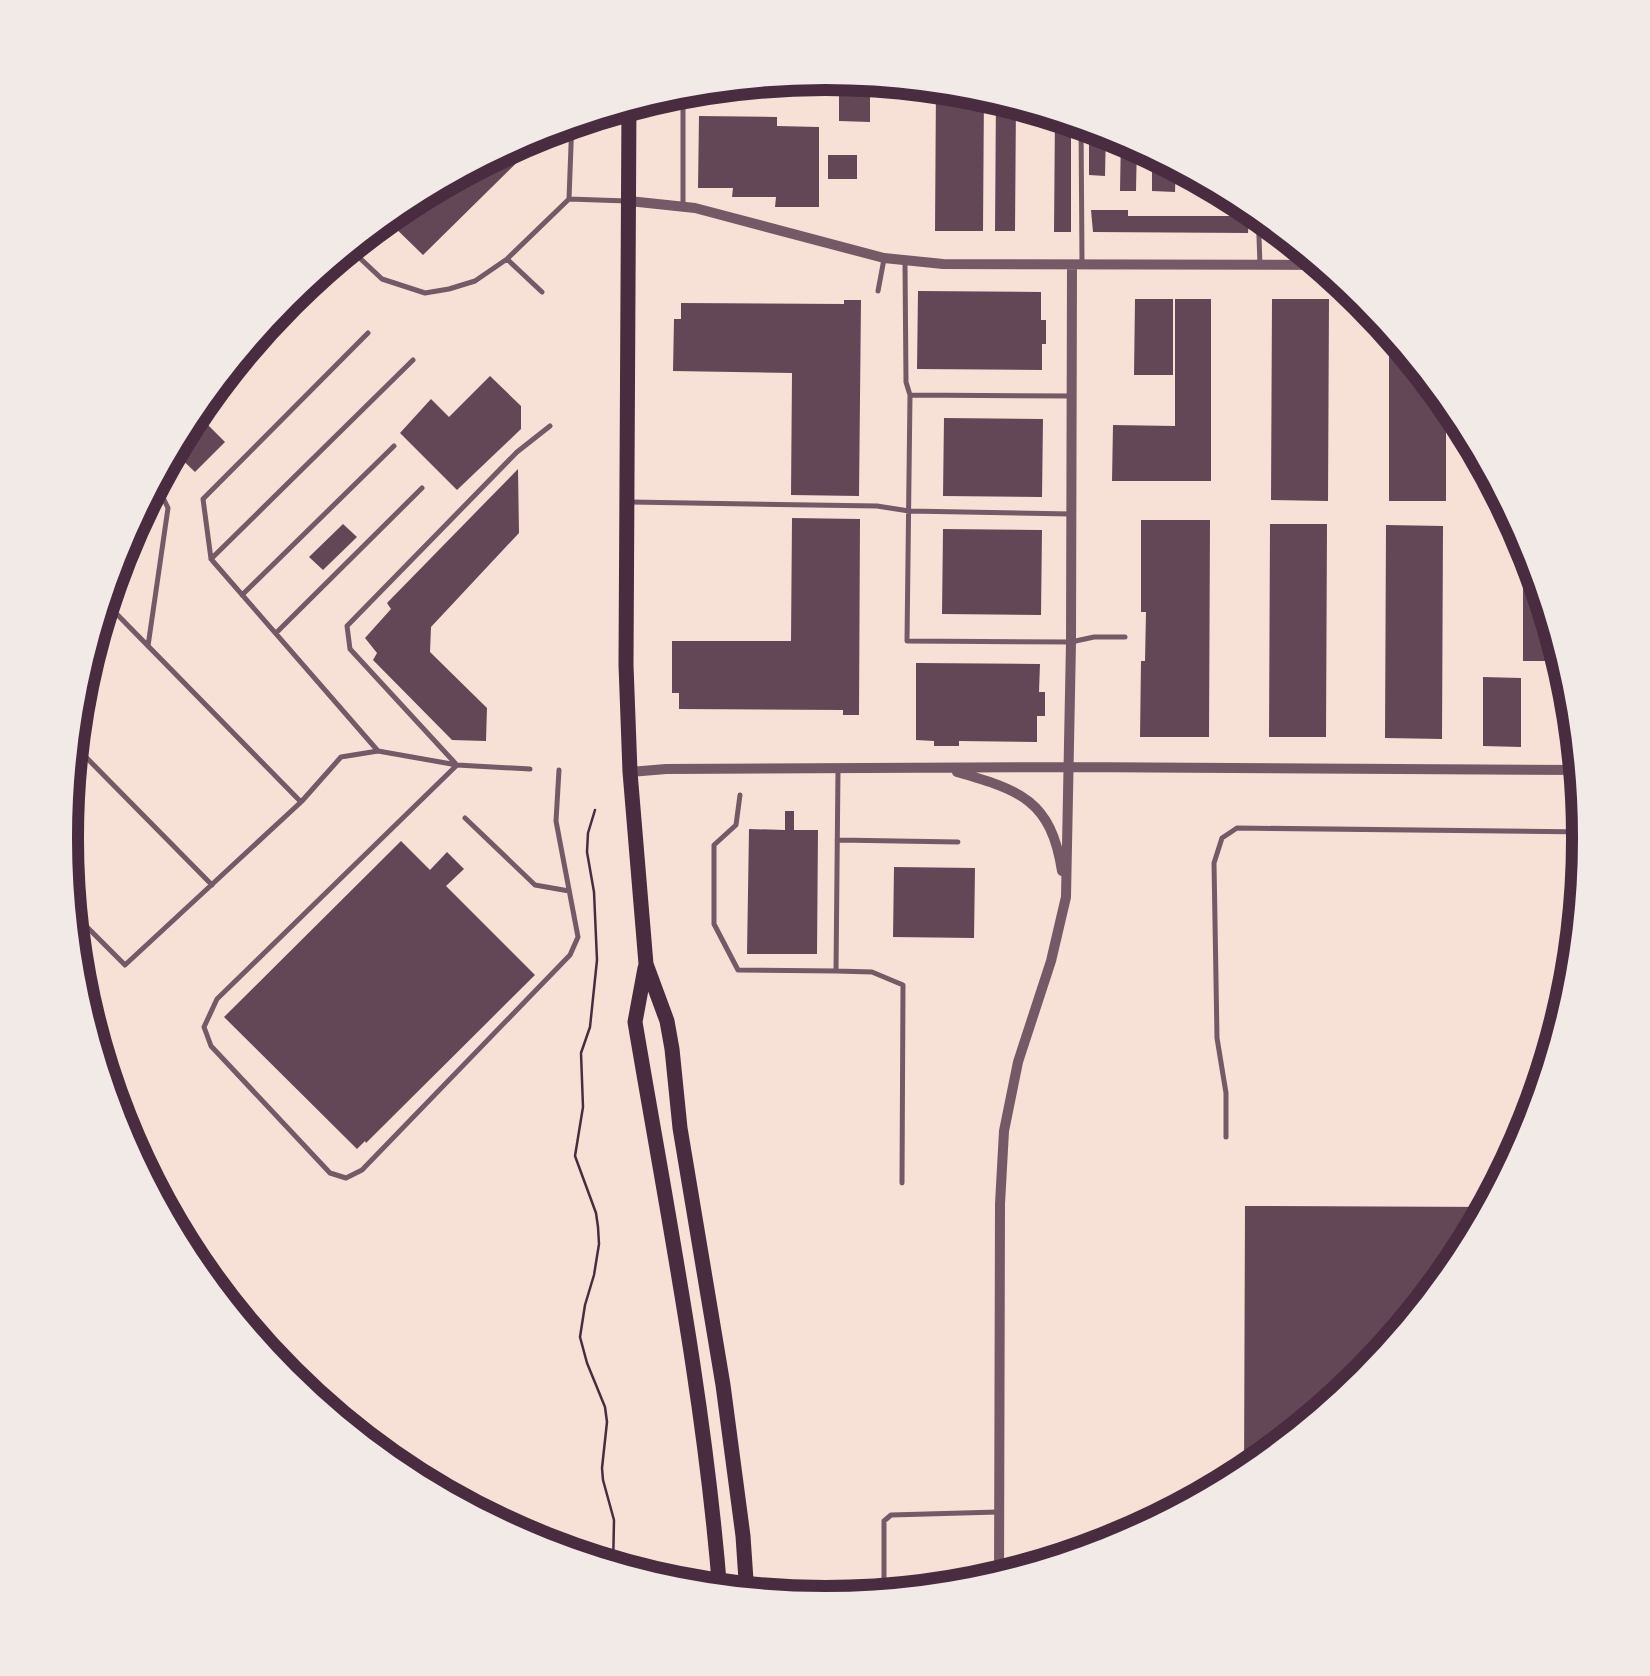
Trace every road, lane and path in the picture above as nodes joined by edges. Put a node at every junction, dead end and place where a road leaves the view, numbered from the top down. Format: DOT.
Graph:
graph roads {
  1 [pos="683,104"];
  2 [pos="629,117"];
  3 [pos="571,135"];
  4 [pos="1080,135"];
  5 [pos="569,199"];
  6 [pos="629,201"];
  7 [pos="683,207"];
  8 [pos="1259,230"];
  9 [pos="357,256"];
  10 [pos="884,258"];
  11 [pos="507,260"];
  12 [pos="906,262"];
  13 [pos="1077,265"];
  14 [pos="1260,265"];
  15 [pos="1305,265"];
  16 [pos="878,291"];
  17 [pos="542,292"];
  18 [pos="368,333"];
  19 [pos="413,360"];
  20 [pos="910,395"];
  21 [pos="1072,396"];
  22 [pos="550,426"];
  23 [pos="394,446"];
  24 [pos="422,488"];
  25 [pos="162,494"];
  26 [pos="628,502"];
  27 [pos="909,511"];
  28 [pos="1071,514"];
  29 [pos="212,558"];
  30 [pos="242,595"];
  31 [pos="113,611"];
  32 [pos="276,633"];
  33 [pos="1125,637"];
  34 [pos="1071,642"];
  35 [pos="148,646"];
  36 [pos="378,750"];
  37 [pos="83,754"];
  38 [pos="457,765"];
  39 [pos="1068,767"];
  40 [pos="530,769"];
  41 [pos="838,769"];
  42 [pos="947,769"];
  43 [pos="559,770"];
  44 [pos="1569,770"];
  45 [pos="630,772"];
  46 [pos="740,795"];
  47 [pos="302,802"];
  48 [pos="596,810"];
  49 [pos="465,818"];
  50 [pos="1572,832"];
  51 [pos="837,840"];
  52 [pos="958,842"];
  53 [pos="212,884"];
  54 [pos="569,891"];
  55 [pos="1066,897"];
  56 [pos="83,923"];
  57 [pos="646,964"];
  58 [pos="836,971"];
  59 [pos="1226,1138"];
  60 [pos="902,1183"];
  61 [pos="999,1512"];
  62 [pos="613,1554"];
  63 [pos="999,1564"];
  64 [pos="718,1578"];
  65 [pos="747,1581"];
  66 [pos="884,1583"];
  1 -- 7 [label="lane"];
  2 -- 6 [label="main road"];
  3 -- 5 [label="lane"];
  4 -- 13 [label="lane"];
  5 -- 6 [label="lane"];
  5 -- 11 [label="lane"];
  6 -- 7 [label="street"];
  6 -- 26 [label="main road"];
  7 -- 10 [label="street"];
  8 -- 14 [label="lane"];
  9 -- 11 [label="lane"];
  10 -- 12 [label="street"];
  10 -- 16 [label="lane"];
  11 -- 17 [label="lane"];
  12 -- 13 [label="street"];
  12 -- 20 [label="lane"];
  13 -- 14 [label="street"];
  13 -- 21 [label="street"];
  14 -- 15 [label="street"];
  18 -- 29 [label="lane"];
  19 -- 29 [label="lane"];
  20 -- 21 [label="lane"];
  20 -- 27 [label="lane"];
  21 -- 28 [label="street"];
  22 -- 38 [label="lane"];
  23 -- 30 [label="lane"];
  24 -- 32 [label="lane"];
  25 -- 35 [label="lane"];
  26 -- 27 [label="lane"];
  26 -- 45 [label="main road"];
  27 -- 28 [label="lane"];
  27 -- 34 [label="lane"];
  28 -- 34 [label="street"];
  29 -- 30 [label="lane"];
  30 -- 32 [label="lane"];
  31 -- 35 [label="lane"];
  32 -- 36 [label="lane"];
  33 -- 34 [label="lane"];
  34 -- 39 [label="street"];
  35 -- 47 [label="lane"];
  36 -- 38 [label="lane"];
  36 -- 47 [label="lane"];
  37 -- 53 [label="lane"];
  38 -- 40 [label="lane"];
  38 -- 54 [label="lane"];
  39 -- 42 [label="street"];
  39 -- 44 [label="street"];
  39 -- 55 [label="street"];
  41 -- 42 [label="street"];
  41 -- 45 [label="street"];
  41 -- 51 [label="lane"];
  42 -- 55 [label="street"];
  43 -- 54 [label="lane"];
  45 -- 57 [label="main road"];
  46 -- 58 [label="lane"];
  47 -- 53 [label="lane"];
  48 -- 62 [label="path"];
  49 -- 54 [label="lane"];
  50 -- 59 [label="lane"];
  51 -- 52 [label="lane"];
  51 -- 58 [label="lane"];
  53 -- 56 [label="lane"];
  55 -- 61 [label="street"];
  57 -- 64 [label="main road"];
  57 -- 65 [label="main road"];
  58 -- 60 [label="lane"];
  61 -- 63 [label="street"];
  61 -- 66 [label="lane"];
}
